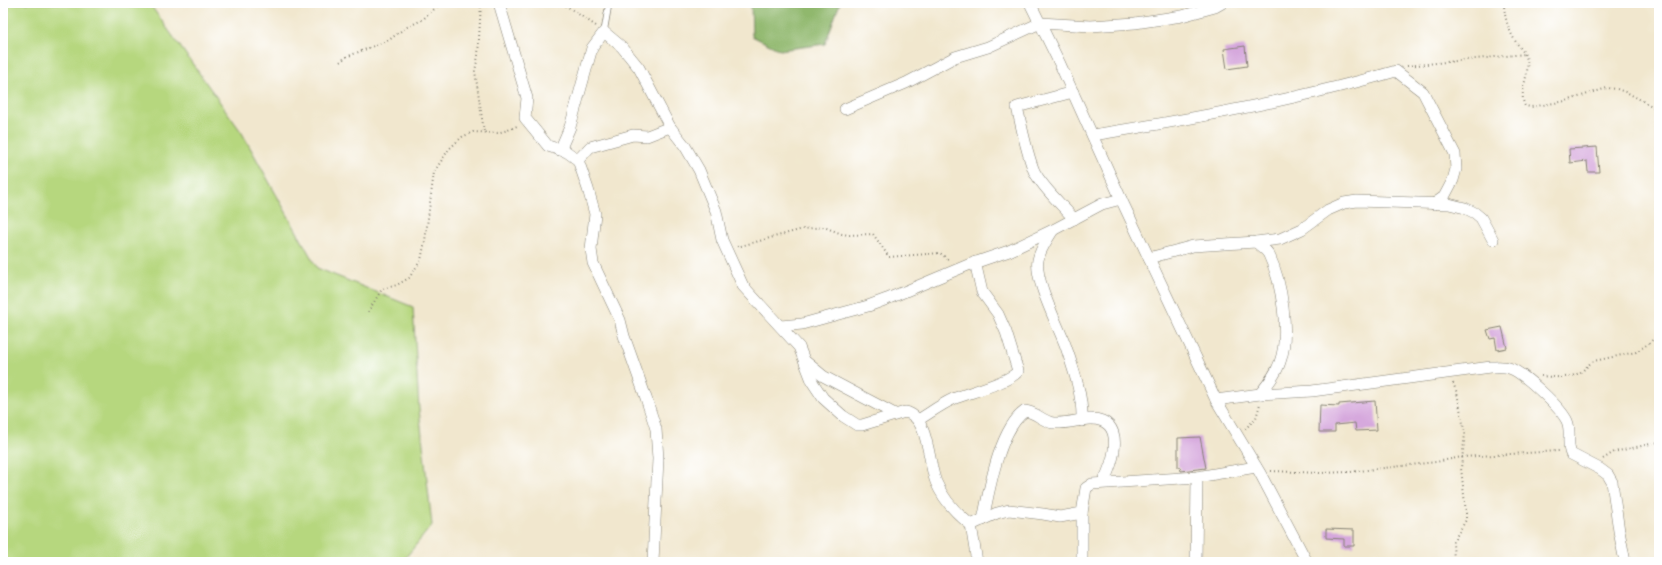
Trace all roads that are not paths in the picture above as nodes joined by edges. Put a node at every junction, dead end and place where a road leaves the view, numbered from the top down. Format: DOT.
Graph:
graph roads {
  1 [pos="499,3"];
  2 [pos="609,3"];
  3 [pos="1030,3"];
  4 [pos="1222,3"];
  5 [pos="1040,22"];
  6 [pos="604,32"];
  7 [pos="1073,92"];
  8 [pos="845,109"];
  9 [pos="670,127"];
  10 [pos="1093,135"];
  11 [pos="560,150"];
  12 [pos="578,160"];
  13 [pos="1121,199"];
  14 [pos="1434,204"];
  15 [pos="1074,219"];
  16 [pos="1053,230"];
  17 [pos="1493,240"];
  18 [pos="1256,242"];
  19 [pos="1150,258"];
  20 [pos="971,264"];
  21 [pos="781,326"];
  22 [pos="805,362"];
  23 [pos="1260,394"];
  24 [pos="1216,400"];
  25 [pos="895,414"];
  26 [pos="918,420"];
  27 [pos="1082,421"];
  28 [pos="1258,470"];
  29 [pos="1197,476"];
  30 [pos="1103,482"];
  31 [pos="1082,512"];
  32 [pos="983,520"];
  33 [pos="971,525"];
  34 [pos="1302,561"];
  35 [pos="654,562"];
  36 [pos="977,562"];
  37 [pos="1082,562"];
  38 [pos="1196,562"];
  39 [pos="1625,562"];
  1 -- 11 [label="street"];
  2 -- 6 [label="lane"];
  3 -- 5 [label="street"];
  4 -- 5 [label="street"];
  5 -- 7 [label="street"];
  5 -- 8 [label="street"];
  6 -- 9 [label="street"];
  6 -- 11 [label="street"];
  7 -- 10 [label="street"];
  7 -- 15 [label="street"];
  9 -- 12 [label="street"];
  9 -- 21 [label="street"];
  10 -- 13 [label="street"];
  10 -- 14 [label="street"];
  11 -- 12 [label="street"];
  12 -- 35 [label="street"];
  13 -- 15 [label="street"];
  13 -- 19 [label="street"];
  14 -- 17 [label="street"];
  14 -- 18 [label="street"];
  15 -- 16 [label="street"];
  16 -- 20 [label="street"];
  16 -- 27 [label="street"];
  18 -- 19 [label="street"];
  18 -- 23 [label="street"];
  19 -- 24 [label="street"];
  20 -- 21 [label="street"];
  20 -- 26 [label="street"];
  21 -- 22 [label="street"];
  22 -- 25 [label="street"];
  22 -- 25 [label="street"];
  23 -- 24 [label="street"];
  23 -- 39 [label="street"];
  24 -- 28 [label="street"];
  25 -- 26 [label="street"];
  26 -- 33 [label="street"];
  27 -- 30 [label="street"];
  27 -- 32 [label="street"];
  28 -- 29 [label="street"];
  28 -- 34 [label="street"];
  29 -- 30 [label="street"];
  29 -- 38 [label="street"];
  30 -- 31 [label="street"];
  31 -- 32 [label="street"];
  31 -- 37 [label="street"];
  32 -- 33 [label="street"];
  33 -- 36 [label="street"];
}
